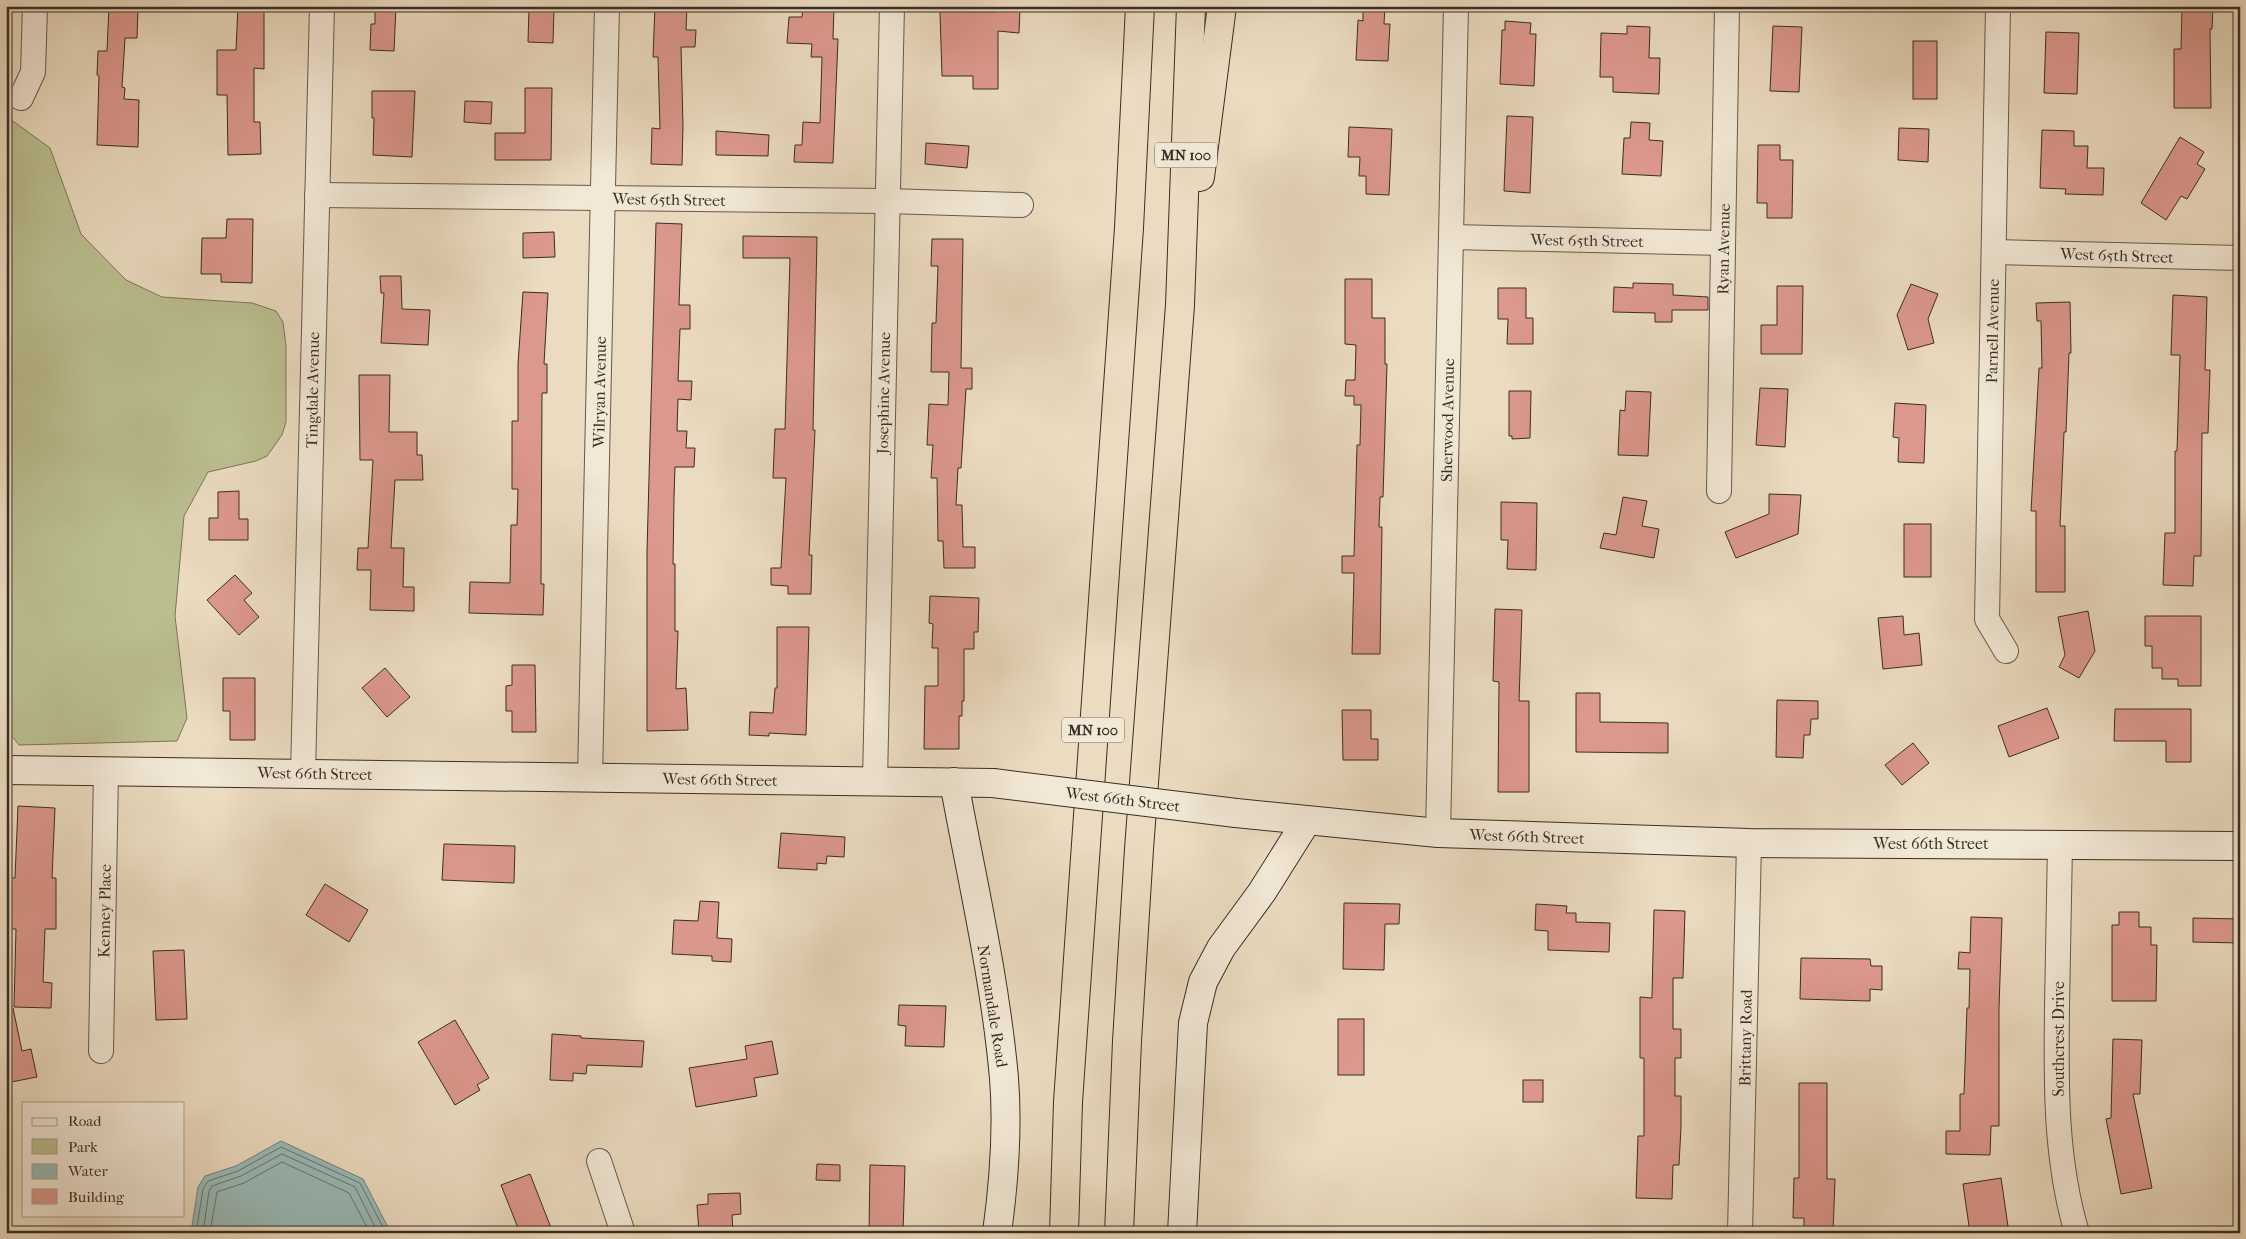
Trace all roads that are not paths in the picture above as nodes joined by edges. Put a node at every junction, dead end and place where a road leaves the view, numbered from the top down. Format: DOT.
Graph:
graph roads {
  1 [pos="35,6"];
  2 [pos="322,6"];
  3 [pos="607,6"];
  4 [pos="892,6"];
  5 [pos="1140,6"];
  6 [pos="1191,6"];
  7 [pos="1222,6"];
  8 [pos="1456,6"];
  9 [pos="1727,6"];
  10 [pos="1998,6"];
  11 [pos="21,98"];
  12 [pos="317,195"];
  13 [pos="603,198"];
  14 [pos="887,201"];
  15 [pos="1021,205"];
  16 [pos="1452,237"];
  17 [pos="1723,243"];
  18 [pos="1994,252"];
  19 [pos="2240,258"];
  20 [pos="1180,305"];
  21 [pos="1719,491"];
  22 [pos="2006,651"];
  23 [pos="6,770"];
  24 [pos="106,771"];
  25 [pos="303,773"];
  26 [pos="590,777"];
  27 [pos="875,781"];
  28 [pos="954,782"];
  29 [pos="1306,822"];
  30 [pos="1438,833"];
  31 [pos="1749,843"];
  32 [pos="2060,844"];
  33 [pos="2240,846"];
  34 [pos="101,1051"];
  35 [pos="599,1161"];
  36 [pos="623,1233"];
  37 [pos="997,1233"];
  38 [pos="1064,1233"];
  39 [pos="1119,1233"];
  40 [pos="1182,1233"];
  41 [pos="1740,1233"];
  42 [pos="2077,1233"];
  1 -- 11 [label="street"];
  2 -- 12 [label="street, Tingdale Avenue"];
  3 -- 13 [label="street, Wilryan Avenue"];
  4 -- 14 [label="street, Josephine Avenue"];
  5 -- 38 [label="highway, MN 100"];
  6 -- 20 [label="highway, MN 100"];
  7 -- 20 [label="highway"];
  8 -- 16 [label="street, Sherwood Avenue"];
  9 -- 17 [label="street, Ryan Avenue"];
  10 -- 18 [label="street, Parnell Avenue"];
  12 -- 13 [label="street, West 65th Street"];
  12 -- 25 [label="street, Tingdale Avenue"];
  13 -- 14 [label="street, West 65th Street"];
  13 -- 26 [label="street, Wilryan Avenue"];
  14 -- 15 [label="street, West 65th Street"];
  14 -- 27 [label="street, Josephine Avenue"];
  16 -- 17 [label="street, West 65th Street"];
  16 -- 30 [label="street, Sherwood Avenue"];
  17 -- 21 [label="street, Ryan Avenue"];
  18 -- 19 [label="street, West 65th Street"];
  18 -- 22 [label="street, Parnell Avenue"];
  20 -- 39 [label="highway, MN 100"];
  23 -- 24 [label="street, West 66th Street"];
  24 -- 25 [label="street, West 66th Street"];
  24 -- 34 [label="street, Kenney Place"];
  25 -- 26 [label="street, West 66th Street"];
  26 -- 27 [label="street, West 66th Street"];
  27 -- 28 [label="street, West 66th Street"];
  28 -- 29 [label="street, West 66th Street, bridge"];
  28 -- 37 [label="street, Normandale Road"];
  29 -- 30 [label="street, West 66th Street"];
  29 -- 40 [label="street"];
  30 -- 31 [label="street, West 66th Street"];
  31 -- 32 [label="street, West 66th Street"];
  31 -- 41 [label="street, Brittany Road"];
  32 -- 33 [label="street, West 66th Street"];
  32 -- 42 [label="street, Southcrest Drive"];
  35 -- 36 [label="street"];
}
